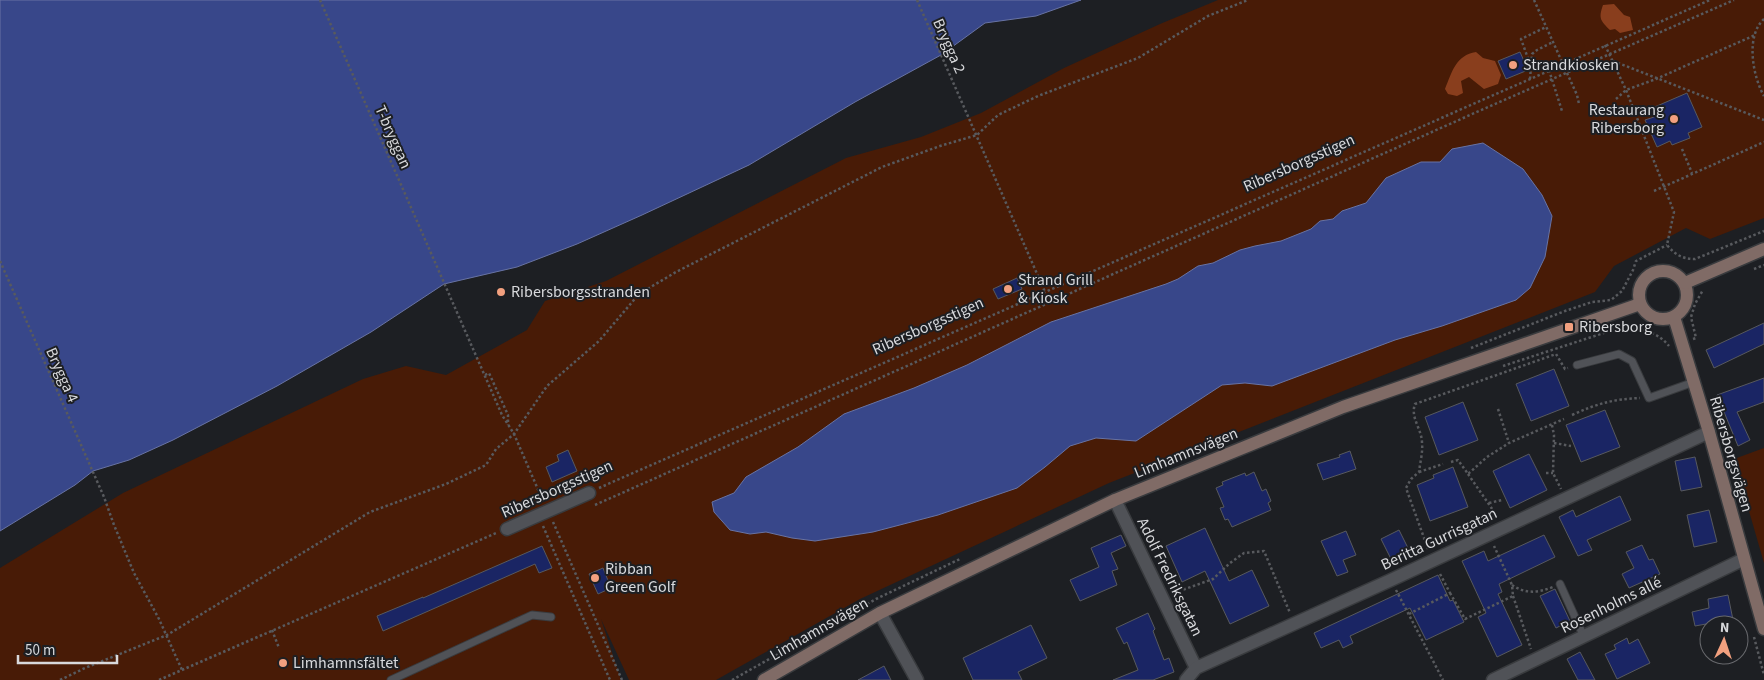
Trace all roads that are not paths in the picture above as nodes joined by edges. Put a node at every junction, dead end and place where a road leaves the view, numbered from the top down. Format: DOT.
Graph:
graph roads {
  1 [pos="1764,249"];
  2 [pos="1685,283"];
  3 [pos="1640,304"];
  4 [pos="1674,317"];
  5 [pos="1578,365"];
  6 [pos="1694,382"];
  7 [pos="1710,432"];
  8 [pos="589,493"];
  9 [pos="1114,500"];
  10 [pos="507,528"];
  11 [pos="1744,559"];
  12 [pos="1560,584"];
  13 [pos="880,613"];
  14 [pos="551,617"];
  15 [pos="1764,629"];
  16 [pos="1584,637"];
  17 [pos="1196,668"];
  18 [pos="391,680"];
  19 [pos="764,680"];
  20 [pos="917,680"];
  21 [pos="1186,680"];
  22 [pos="1493,680"];
  1 -- 2 [label="main road"];
  2 -- 3 [label="main road"];
  2 -- 4 [label="main road"];
  3 -- 4 [label="main road"];
  3 -- 9 [label="main road, Limhamnsvägen"];
  4 -- 6 [label="main road, Ribersborgsvägen"];
  5 -- 6 [label="lane"];
  6 -- 7 [label="main road, Ribersborgsvägen"];
  7 -- 11 [label="main road, Ribersborgsvägen"];
  7 -- 17 [label="street, Beritta Gurrisgatan"];
  8 -- 10 [label="street, Ribersborgsstigen"];
  9 -- 13 [label="main road, Limhamnsvägen"];
  9 -- 17 [label="street, Adolf Fredriksgatan"];
  11 -- 15 [label="main road, Ribersborgsvägen"];
  11 -- 16 [label="street, Rosenholms allé"];
  12 -- 16 [label="lane"];
  13 -- 19 [label="main road, Limhamnsvägen"];
  13 -- 20 [label="street"];
  14 -- 18 [label="lane"];
  16 -- 22 [label="street, Rosenholms allé"];
  17 -- 21 [label="street, Beritta Gurrisgatan"];
}
